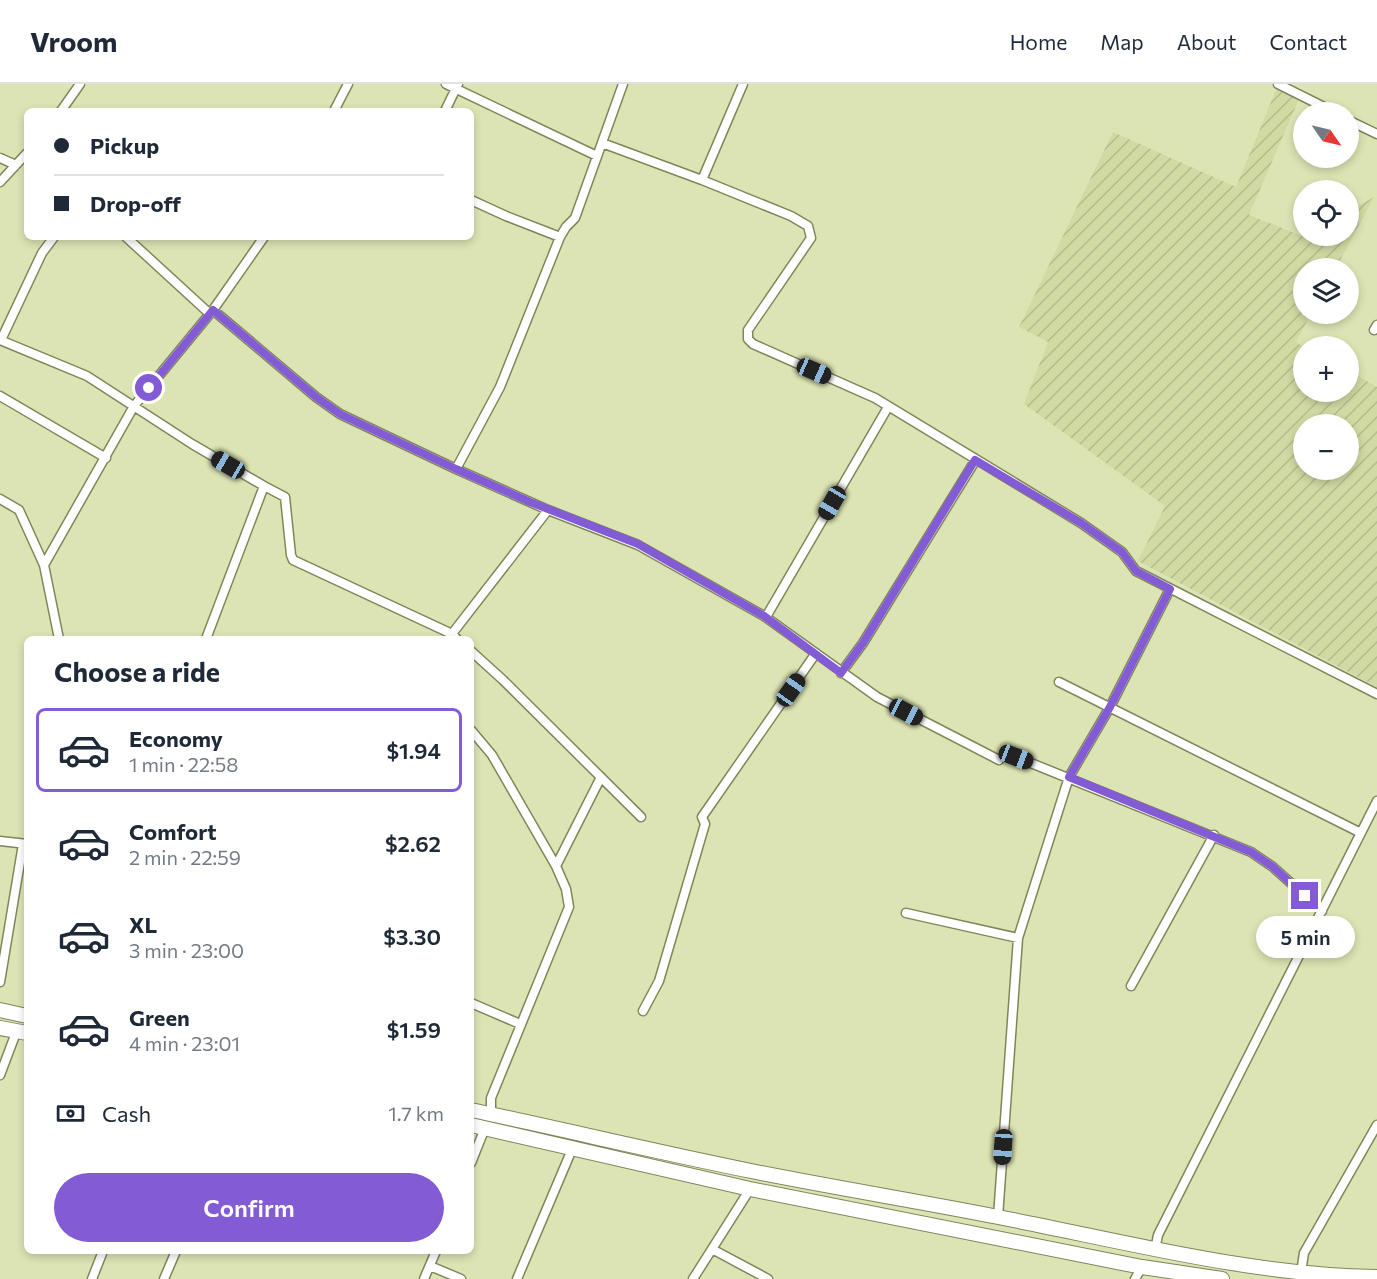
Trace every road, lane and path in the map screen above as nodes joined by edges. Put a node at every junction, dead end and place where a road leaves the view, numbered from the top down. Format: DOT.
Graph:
graph roads {
  1 [pos="348,84"];
  2 [pos="446,84"];
  3 [pos="623,84"];
  4 [pos="743,84"];
  5 [pos="1278,84"];
  6 [pos="78,85"];
  7 [pos="457,86"];
  8 [pos="1314,102"];
  9 [pos="63,108"];
  10 [pos="336,108"];
  11 [pos="447,108"];
  12 [pos="1359,125"];
  13 [pos="1377,134"];
  14 [pos="602,143"];
  15 [pos="24,156"];
  16 [pos="597,156"];
  17 [pos="0,158"];
  18 [pos="16,165"];
  19 [pos="702,180"];
  20 [pos="0,182"];
  21 [pos="474,201"];
  22 [pos="560,237"];
  23 [pos="52,240"];
  24 [pos="129,240"];
  25 [pos="262,240"];
  26 [pos="211,312"];
  27 [pos="1,340"];
  28 [pos="0,396"];
  29 [pos="134,406"];
  30 [pos="888,407"];
  31 [pos="106,458"];
  32 [pos="975,460"];
  33 [pos="456,469"];
  34 [pos="264,486"];
  35 [pos="0,499"];
  36 [pos="548,510"];
  37 [pos="44,566"];
  38 [pos="1170,589"];
  39 [pos="766,617"];
  40 [pos="58,636"];
  41 [pos="207,636"];
  42 [pos="451,636"];
  43 [pos="454,636"];
  44 [pos="816,653"];
  45 [pos="474,654"];
  46 [pos="841,673"];
  47 [pos="1059,682"];
  48 [pos="1377,694"];
  49 [pos="1110,707"];
  50 [pos="474,734"];
  51 [pos="1016,757"];
  52 [pos="999,760"];
  53 [pos="601,777"];
  54 [pos="1069,777"];
  55 [pos="1377,801"];
  56 [pos="640,817"];
  57 [pos="1361,833"];
  58 [pos="1214,836"];
  59 [pos="0,841"];
  60 [pos="24,844"];
  61 [pos="24,850"];
  62 [pos="556,866"];
  63 [pos="1322,911"];
  64 [pos="906,913"];
  65 [pos="1018,938"];
  66 [pos="0,982"];
  67 [pos="1131,986"];
  68 [pos="474,1004"];
  69 [pos="0,1010"];
  70 [pos="643,1011"];
  71 [pos="24,1015"];
  72 [pos="520,1024"];
  73 [pos="0,1028"];
  74 [pos="22,1031"];
  75 [pos="0,1075"];
  76 [pos="474,1111"];
  77 [pos="490,1114"];
  78 [pos="1377,1125"];
  79 [pos="474,1126"];
  80 [pos="485,1128"];
  81 [pos="573,1147"];
  82 [pos="474,1156"];
  83 [pos="750,1189"];
  84 [pos="998,1217"];
  85 [pos="712,1249"];
  86 [pos="1155,1250"];
  87 [pos="102,1254"];
  88 [pos="175,1254"];
  89 [pos="435,1254"];
  90 [pos="430,1266"];
  91 [pos="1138,1273"];
  92 [pos="1300,1275"];
  93 [pos="1377,1277"];
  94 [pos="92,1279"];
  95 [pos="164,1279"];
  96 [pos="424,1279"];
  97 [pos="461,1279"];
  98 [pos="517,1279"];
  99 [pos="693,1279"];
  100 [pos="768,1279"];
  101 [pos="1222,1279"];
  1 -- 10 [label="street"];
  2 -- 7 [label="street"];
  3 -- 14 [label="street"];
  4 -- 19 [label="street"];
  5 -- 8 [label="street"];
  6 -- 9 [label="street"];
  7 -- 11 [label="street"];
  7 -- 16 [label="street"];
  12 -- 13 [label="street"];
  14 -- 16 [label="street"];
  14 -- 19 [label="street"];
  15 -- 18 [label="street"];
  16 -- 22 [label="street"];
  17 -- 18 [label="street"];
  18 -- 20 [label="street"];
  19 -- 30 [label="street"];
  21 -- 22 [label="street"];
  22 -- 33 [label="street"];
  23 -- 27 [label="street"];
  24 -- 26 [label="street"];
  25 -- 26 [label="street"];
  26 -- 29 [label="street"];
  26 -- 33 [label="street"];
  27 -- 29 [label="street"];
  28 -- 31 [label="street"];
  29 -- 31 [label="street"];
  29 -- 34 [label="street"];
  30 -- 32 [label="street"];
  30 -- 39 [label="street"];
  31 -- 37 [label="street"];
  32 -- 38 [label="street"];
  32 -- 46 [label="street"];
  33 -- 36 [label="street"];
  34 -- 41 [label="street"];
  34 -- 42 [label="street"];
  35 -- 37 [label="street"];
  36 -- 39 [label="street"];
  36 -- 43 [label="street"];
  37 -- 40 [label="street"];
  38 -- 48 [label="street"];
  38 -- 49 [label="street"];
  39 -- 44 [label="street"];
  44 -- 46 [label="street"];
  44 -- 70 [label="street"];
  45 -- 53 [label="street"];
  46 -- 52 [label="street"];
  47 -- 49 [label="street"];
  49 -- 54 [label="street"];
  49 -- 57 [label="street"];
  50 -- 62 [label="street"];
  51 -- 54 [label="street"];
  53 -- 56 [label="street"];
  53 -- 62 [label="street"];
  54 -- 58 [label="street"];
  54 -- 65 [label="street"];
  55 -- 57 [label="street"];
  57 -- 63 [label="street"];
  58 -- 63 [label="street"];
  58 -- 67 [label="street"];
  59 -- 60 [label="street"];
  61 -- 66 [label="street"];
  62 -- 72 [label="street"];
  63 -- 86 [label="street"];
  64 -- 65 [label="street"];
  65 -- 84 [label="street"];
  68 -- 72 [label="street"];
  69 -- 71 [label="highway"];
  72 -- 77 [label="street"];
  73 -- 74 [label="highway"];
  74 -- 75 [label="street"];
  76 -- 77 [label="highway"];
  77 -- 84 [label="highway"];
  78 -- 92 [label="street"];
  79 -- 80 [label="highway"];
  80 -- 81 [label="highway"];
  80 -- 82 [label="street"];
  81 -- 83 [label="highway"];
  81 -- 98 [label="street"];
  83 -- 85 [label="street"];
  83 -- 91 [label="highway"];
  84 -- 86 [label="highway"];
  85 -- 99 [label="street"];
  85 -- 100 [label="street"];
  86 -- 92 [label="highway"];
  87 -- 94 [label="street"];
  88 -- 95 [label="street"];
  89 -- 90 [label="street"];
  90 -- 96 [label="street"];
  90 -- 97 [label="street"];
  91 -- 101 [label="highway"];
  92 -- 93 [label="highway"];
}
